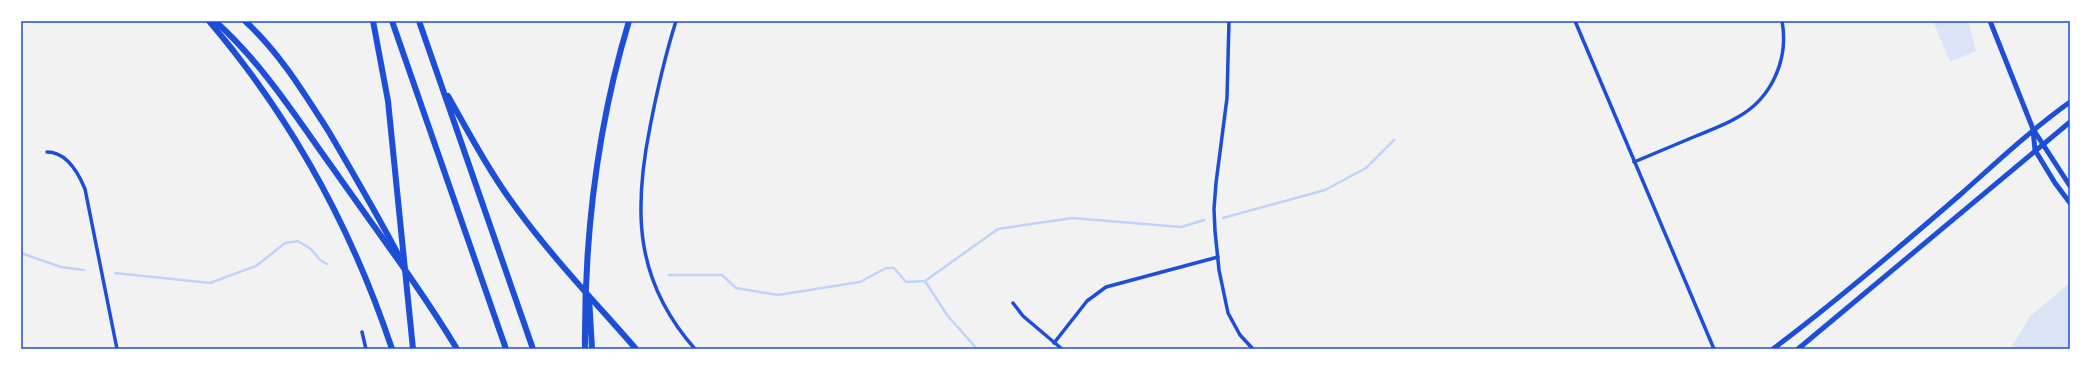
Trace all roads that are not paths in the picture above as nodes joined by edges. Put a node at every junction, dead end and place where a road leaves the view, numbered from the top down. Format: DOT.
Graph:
graph roads {
  1 [pos="209,21"];
  2 [pos="215,21"];
  3 [pos="245,21"];
  4 [pos="373,21"];
  5 [pos="392,21"];
  6 [pos="418,21"];
  7 [pos="629,21"];
  8 [pos="676,21"];
  9 [pos="1229,21"];
  10 [pos="1575,21"];
  11 [pos="1782,21"];
  12 [pos="1990,21"];
  13 [pos="440,83"];
  14 [pos="2070,102"];
  15 [pos="2070,122"];
  16 [pos="2033,129"];
  17 [pos="2044,143"];
  18 [pos="2035,150"];
  19 [pos="46,152"];
  20 [pos="1634,162"];
  21 [pos="2070,186"];
  22 [pos="2070,203"];
  23 [pos="1218,257"];
  24 [pos="587,264"];
  25 [pos="410,278"];
  26 [pos="1013,303"];
  27 [pos="362,332"];
  28 [pos="1054,342"];
  29 [pos="118,349"];
  30 [pos="366,349"];
  31 [pos="392,349"];
  32 [pos="413,349"];
  33 [pos="457,349"];
  34 [pos="506,349"];
  35 [pos="533,349"];
  36 [pos="584,349"];
  37 [pos="592,349"];
  38 [pos="636,349"];
  39 [pos="695,349"];
  40 [pos="1062,349"];
  41 [pos="1253,349"];
  42 [pos="1714,349"];
  43 [pos="1774,349"];
  44 [pos="1798,349"];
  1 -- 31 [label="highway"];
  2 -- 25 [label="highway"];
  3 -- 25 [label="highway"];
  4 -- 32 [label="highway"];
  5 -- 34 [label="highway"];
  6 -- 13 [label="highway"];
  7 -- 24 [label="highway"];
  8 -- 39 [label="street"];
  9 -- 23 [label="street"];
  10 -- 20 [label="street"];
  11 -- 20 [label="street"];
  12 -- 16 [label="main road"];
  13 -- 35 [label="highway"];
  13 -- 38 [label="highway"];
  14 -- 16 [label="main road"];
  15 -- 17 [label="main road"];
  16 -- 17 [label="main road"];
  16 -- 18 [label="main road"];
  16 -- 43 [label="main road"];
  17 -- 18 [label="main road"];
  17 -- 21 [label="main road"];
  18 -- 22 [label="main road"];
  18 -- 44 [label="main road"];
  19 -- 29 [label="street"];
  20 -- 42 [label="street"];
  23 -- 28 [label="street"];
  23 -- 41 [label="street"];
  24 -- 36 [label="highway"];
  24 -- 37 [label="highway"];
  25 -- 33 [label="highway"];
  26 -- 28 [label="street"];
  27 -- 30 [label="street"];
  28 -- 40 [label="street"];
}
